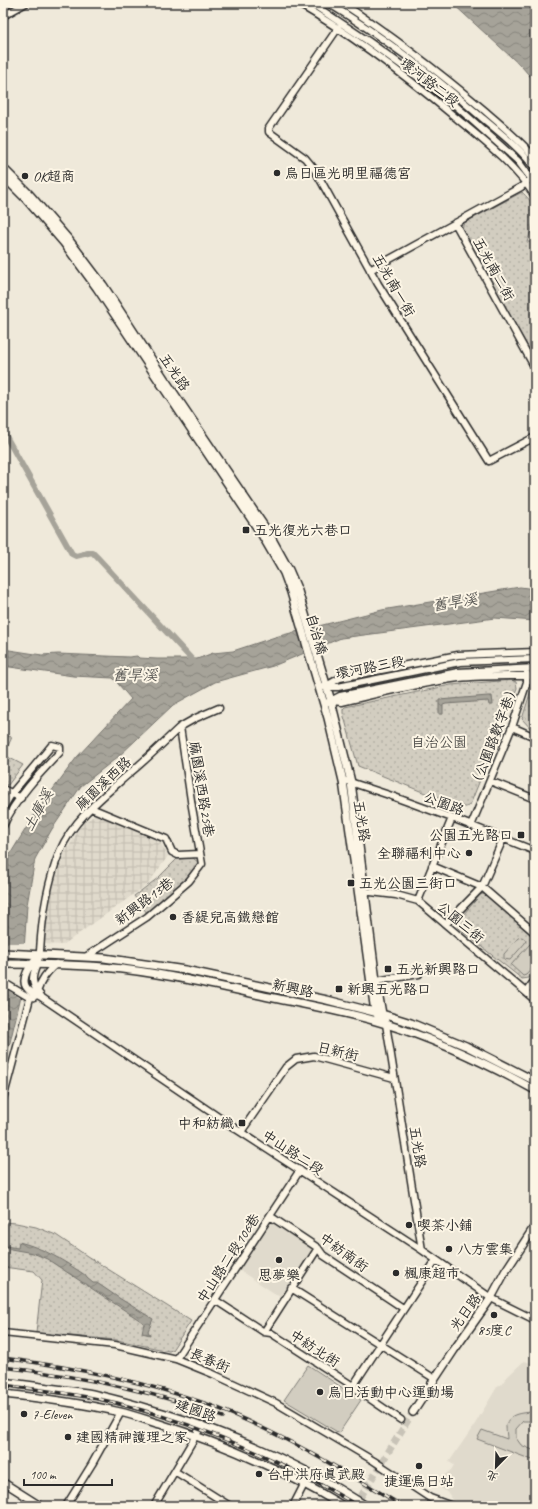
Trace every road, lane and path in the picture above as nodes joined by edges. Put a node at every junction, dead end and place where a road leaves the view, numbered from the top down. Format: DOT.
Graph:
graph roads {
  1 [pos="26,3"];
  2 [pos="297,3"];
  3 [pos="311,3"];
  4 [pos="328,3"];
  5 [pos="342,3"];
  6 [pos="3,16"];
  7 [pos="338,28"];
  8 [pos="535,158"];
  9 [pos="3,168"];
  10 [pos="535,168"];
  11 [pos="3,176"];
  12 [pos="532,180"];
  13 [pos="535,196"];
  14 [pos="455,223"];
  15 [pos="370,270"];
  16 [pos="535,368"];
  17 [pos="535,436"];
  18 [pos="299,607"];
  19 [pos="535,652"];
  20 [pos="527,656"];
  21 [pos="535,659"];
  22 [pos="317,667"];
  23 [pos="527,668"];
  24 [pos="535,668"];
  25 [pos="527,676"];
  26 [pos="535,676"];
  27 [pos="323,687"];
  28 [pos="328,702"];
  29 [pos="219,708"];
  30 [pos="180,727"];
  31 [pos="512,727"];
  32 [pos="535,737"];
  33 [pos="490,780"];
  34 [pos="343,781"];
  35 [pos="351,782"];
  36 [pos="3,789"];
  37 [pos="12,793"];
  38 [pos="21,798"];
  39 [pos="535,799"];
  40 [pos="3,808"];
  41 [pos="91,808"];
  42 [pos="452,818"];
  43 [pos="3,826"];
  44 [pos="471,826"];
  45 [pos="503,839"];
  46 [pos="535,851"];
  47 [pos="200,854"];
  48 [pos="432,866"];
  49 [pos="482,887"];
  50 [pos="362,890"];
  51 [pos="418,901"];
  52 [pos="446,924"];
  53 [pos="535,933"];
  54 [pos="3,953"];
  55 [pos="40,954"];
  56 [pos="86,956"];
  57 [pos="3,964"];
  58 [pos="32,964"];
  59 [pos="56,964"];
  60 [pos="420,974"];
  61 [pos="535,980"];
  62 [pos="376,981"];
  63 [pos="3,982"];
  64 [pos="526,992"];
  65 [pos="39,995"];
  66 [pos="30,998"];
  67 [pos="535,1000"];
  68 [pos="379,1013"];
  69 [pos="386,1024"];
  70 [pos="394,1078"];
  71 [pos="535,1081"];
  72 [pos="535,1090"];
  73 [pos="3,1099"];
  74 [pos="241,1132"];
  75 [pos="300,1170"];
  76 [pos="270,1216"];
  77 [pos="535,1226"];
  78 [pos="318,1248"];
  79 [pos="422,1250"];
  80 [pos="436,1260"];
  81 [pos="291,1288"];
  82 [pos="492,1298"];
  83 [pos="215,1300"];
  84 [pos="403,1308"];
  85 [pos="535,1320"];
  86 [pos="264,1332"];
  87 [pos="3,1333"];
  88 [pos="379,1345"];
  89 [pos="176,1359"];
  90 [pos="435,1379"];
  91 [pos="3,1382"];
  92 [pos="353,1386"];
  93 [pos="3,1394"];
  94 [pos="121,1412"];
  95 [pos="413,1412"];
  96 [pos="401,1420"];
  97 [pos="202,1425"];
  98 [pos="197,1436"];
  99 [pos="176,1472"];
  100 [pos="310,1473"];
  101 [pos="3,1482"];
  102 [pos="304,1484"];
  103 [pos="41,1506"];
  104 [pos="66,1506"];
  105 [pos="154,1506"];
  106 [pos="230,1506"];
  107 [pos="293,1506"];
  108 [pos="343,1506"];
  109 [pos="366,1506"];
  110 [pos="452,1506"];
  1 -- 6 [label="street"];
  2 -- 7 [label="street, 環河路二段"];
  3 -- 12 [label="street, 環河路二段"];
  4 -- 10 [label="street, 環河路二段"];
  5 -- 8 [label="street, 環河路二段"];
  7 -- 12 [label="street, 環河路二段"];
  7 -- 15 [label="street, 五光南一街"];
  9 -- 18 [label="main road, 五光路"];
  11 -- 18 [label="main road, 五光路"];
  12 -- 13 [label="street, 環河路二段"];
  12 -- 14 [label="street"];
  14 -- 15 [label="street"];
  14 -- 16 [label="street, 五光南二街"];
  15 -- 17 [label="street, 五光南一街"];
  18 -- 22 [label="main road, 自治橋"];
  19 -- 20 [label="street, 環河路三段"];
  20 -- 21 [label="street, 環河路三段"];
  20 -- 23 [label="street, （公園路數字巷）"];
  20 -- 27 [label="street, 環河路三段"];
  22 -- 27 [label="main road, 五光路"];
  23 -- 24 [label="street, 環河路三段"];
  23 -- 25 [label="street, （公園路數字巷）"];
  23 -- 28 [label="street, 環河路三段"];
  25 -- 26 [label="street, 環河路三段"];
  25 -- 28 [label="street, 環河路三段"];
  25 -- 31 [label="street, （公園路數字巷）"];
  27 -- 28 [label="main road, 五光路"];
  28 -- 34 [label="main road, 五光路"];
  28 -- 35 [label="main road, 五光路"];
  29 -- 30 [label="street, 麻園溪西路"];
  30 -- 41 [label="street, 麻園溪西路"];
  30 -- 47 [label="street, 麻園溪西路25巷"];
  31 -- 32 [label="street"];
  31 -- 33 [label="street, （公園路數字巷）"];
  33 -- 39 [label="street"];
  33 -- 44 [label="street, （公園路數字巷）"];
  34 -- 35 [label="street, 公園路"];
  34 -- 50 [label="main road, 五光路"];
  35 -- 42 [label="street, 公園路"];
  35 -- 50 [label="main road, 五光路"];
  36 -- 37 [label="street"];
  37 -- 38 [label="street"];
  37 -- 38 [label="street"];
  37 -- 40 [label="street"];
  38 -- 43 [label="street"];
  41 -- 47 [label="street"];
  41 -- 55 [label="street, 麻園溪西路"];
  42 -- 44 [label="street, 公園路"];
  42 -- 48 [label="street"];
  44 -- 45 [label="street, 公園路"];
  45 -- 46 [label="street, 公園路"];
  45 -- 49 [label="street"];
  47 -- 56 [label="street, 新興路13巷"];
  48 -- 49 [label="street"];
  48 -- 51 [label="street"];
  49 -- 52 [label="street"];
  49 -- 53 [label="street"];
  50 -- 51 [label="street, 公園三街"];
  50 -- 62 [label="main road, 五光路"];
  50 -- 68 [label="main road, 五光路"];
  51 -- 52 [label="street, 公園三街"];
  52 -- 64 [label="street, 公園三街"];
  54 -- 55 [label="main road, 新興路"];
  55 -- 56 [label="main road, 新興路"];
  55 -- 58 [label="street, 中山路二段"];
  56 -- 68 [label="main road, 新興路"];
  57 -- 58 [label="main road, 新興路"];
  58 -- 59 [label="main road, 新興路"];
  58 -- 65 [label="street, 中山路二段"];
  59 -- 65 [label="street"];
  59 -- 69 [label="main road, 新興路"];
  60 -- 62 [label="street"];
  61 -- 64 [label="street"];
  62 -- 68 [label="main road, 五光路"];
  63 -- 66 [label="street"];
  64 -- 67 [label="street, 公園三街"];
  65 -- 66 [label="street"];
  65 -- 74 [label="street, 中山路二段"];
  66 -- 73 [label="street"];
  68 -- 69 [label="main road"];
  68 -- 71 [label="main road, 新興路"];
  69 -- 70 [label="street, 五光路"];
  69 -- 72 [label="main road, 新興路"];
  70 -- 74 [label="street, 日新街"];
  70 -- 79 [label="street, 五光路"];
  74 -- 75 [label="street, 中山路二段"];
  75 -- 76 [label="street, 中山路二段106巷"];
  75 -- 79 [label="street, 中山路二段"];
  76 -- 78 [label="street, 中紡南街"];
  76 -- 83 [label="street, 中山路二段106巷"];
  77 -- 82 [label="main road, 光日路"];
  78 -- 81 [label="street"];
  78 -- 84 [label="street, 中紡南街"];
  79 -- 80 [label="street, 中山路二段"];
  80 -- 82 [label="street, 中山路二段"];
  80 -- 84 [label="street"];
  81 -- 86 [label="street"];
  81 -- 88 [label="street"];
  82 -- 85 [label="street, 中山路二段"];
  82 -- 90 [label="main road, 光日路"];
  83 -- 86 [label="street, 中紡北街"];
  83 -- 89 [label="street, 中山路二段106巷"];
  84 -- 88 [label="street"];
  86 -- 92 [label="street, 中紡北街"];
  87 -- 89 [label="street, 長春街"];
  88 -- 90 [label="street"];
  88 -- 92 [label="street"];
  89 -- 110 [label="street, 長春街"];
  90 -- 95 [label="main road, 光日路"];
  91 -- 97 [label="main road, 建國路"];
  92 -- 96 [label="street, 中紡北街"];
  93 -- 94 [label="main road, 建國路"];
  94 -- 98 [label="main road, 建國路"];
  94 -- 104 [label="street"];
  97 -- 98 [label="street"];
  97 -- 100 [label="main road, 建國路"];
  98 -- 99 [label="street"];
  98 -- 102 [label="main road, 建國路"];
  99 -- 105 [label="street"];
  99 -- 106 [label="street"];
  100 -- 102 [label="street"];
  100 -- 109 [label="main road, 建國路"];
  101 -- 103 [label="street"];
  102 -- 107 [label="street"];
  102 -- 108 [label="main road, 建國路"];
}
